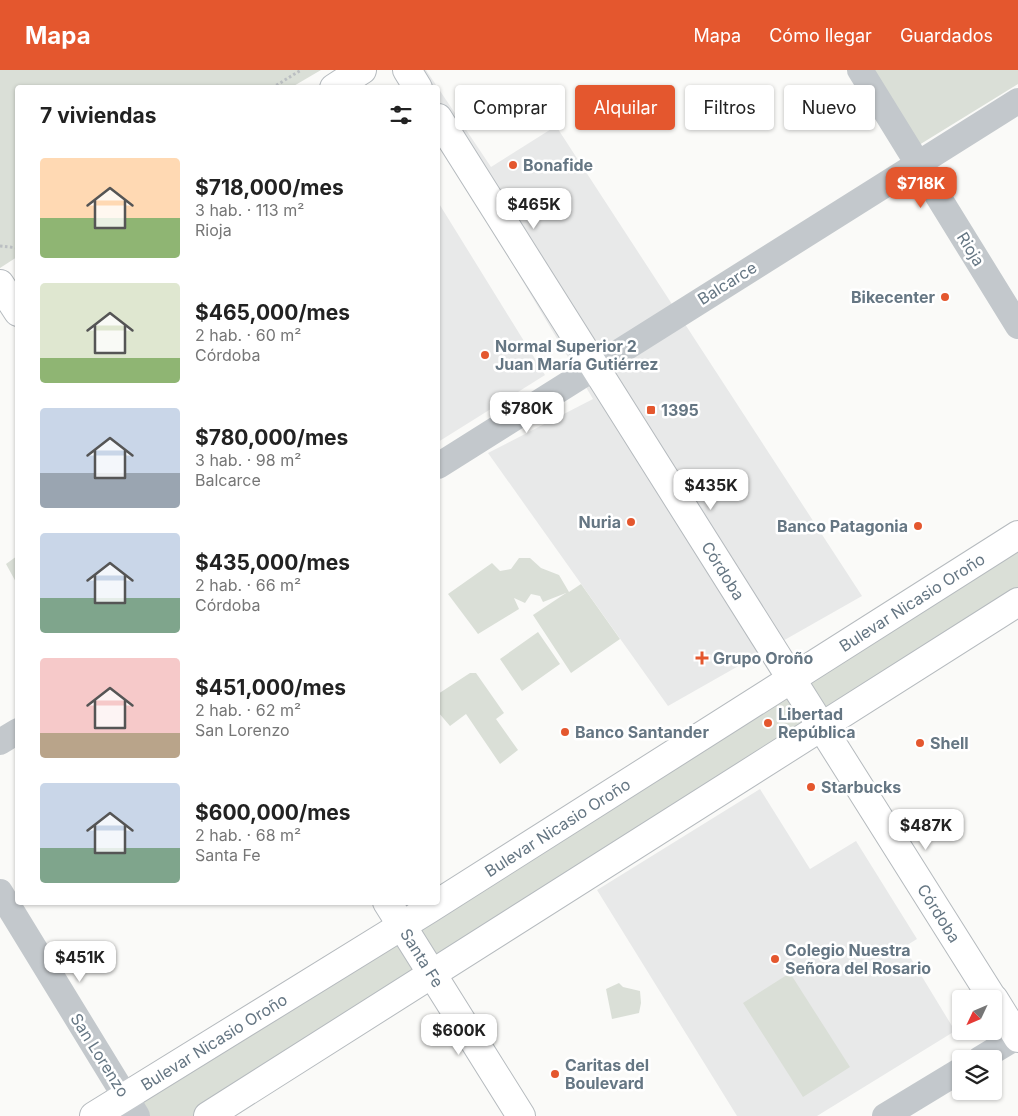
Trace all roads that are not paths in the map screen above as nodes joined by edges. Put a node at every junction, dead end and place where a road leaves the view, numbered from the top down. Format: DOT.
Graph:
graph roads {
  1 [pos="362,70"];
  2 [pos="407,70"];
  3 [pos="860,70"];
  4 [pos="339,85"];
  5 [pos="416,85"];
  6 [pos="1018,101"];
  7 [pos="440,121"];
  8 [pos="917,163"];
  9 [pos="1018,326"];
  10 [pos="595,366"];
  11 [pos="440,465"];
  12 [pos="1018,535"];
  13 [pos="1018,602"];
  14 [pos="792,678"];
  15 [pos="822,725"];
  16 [pos="15,733"];
  17 [pos="0,742"];
  18 [pos="0,892"];
  19 [pos="440,902"];
  20 [pos="389,905"];
  21 [pos="435,905"];
  22 [pos="402,926"];
  23 [pos="434,975"];
  24 [pos="988,990"];
  25 [pos="1002,1012"];
  26 [pos="1018,1037"];
  27 [pos="996,1050"];
  28 [pos="952,1075"];
  29 [pos="131,1106"];
  30 [pos="94,1116"];
  31 [pos="208,1116"];
  32 [pos="521,1116"];
  33 [pos="885,1116"];
  1 -- 4 [label="main road"];
  2 -- 5 [label="main road"];
  3 -- 8 [label="street, Rioja"];
  6 -- 8 [label="street, Balcarce"];
  7 -- 10 [label="main road, Córdoba"];
  8 -- 9 [label="street, Rioja"];
  8 -- 10 [label="street, Balcarce"];
  10 -- 11 [label="street, Balcarce"];
  10 -- 14 [label="main road, Córdoba"];
  12 -- 14 [label="main road, Bulevar Nicasio Oroño"];
  13 -- 15 [label="main road"];
  14 -- 15 [label="main road, Córdoba"];
  14 -- 19 [label="main road, Bulevar Nicasio Oroño"];
  15 -- 23 [label="main road"];
  15 -- 24 [label="main road, Córdoba"];
  16 -- 17 [label="street"];
  18 -- 29 [label="street, San Lorenzo"];
  20 -- 22 [label="main road, Santa Fe"];
  21 -- 22 [label="main road, Bulevar Nicasio Oroño"];
  22 -- 23 [label="main road, Santa Fe"];
  22 -- 29 [label="main road, Bulevar Nicasio Oroño"];
  23 -- 31 [label="main road"];
  23 -- 32 [label="main road, Santa Fe"];
  25 -- 26 [label="main road, Córdoba"];
  26 -- 27 [label="street"];
  28 -- 33 [label="street"];
  29 -- 30 [label="main road, Bulevar Nicasio Oroño"];
}
